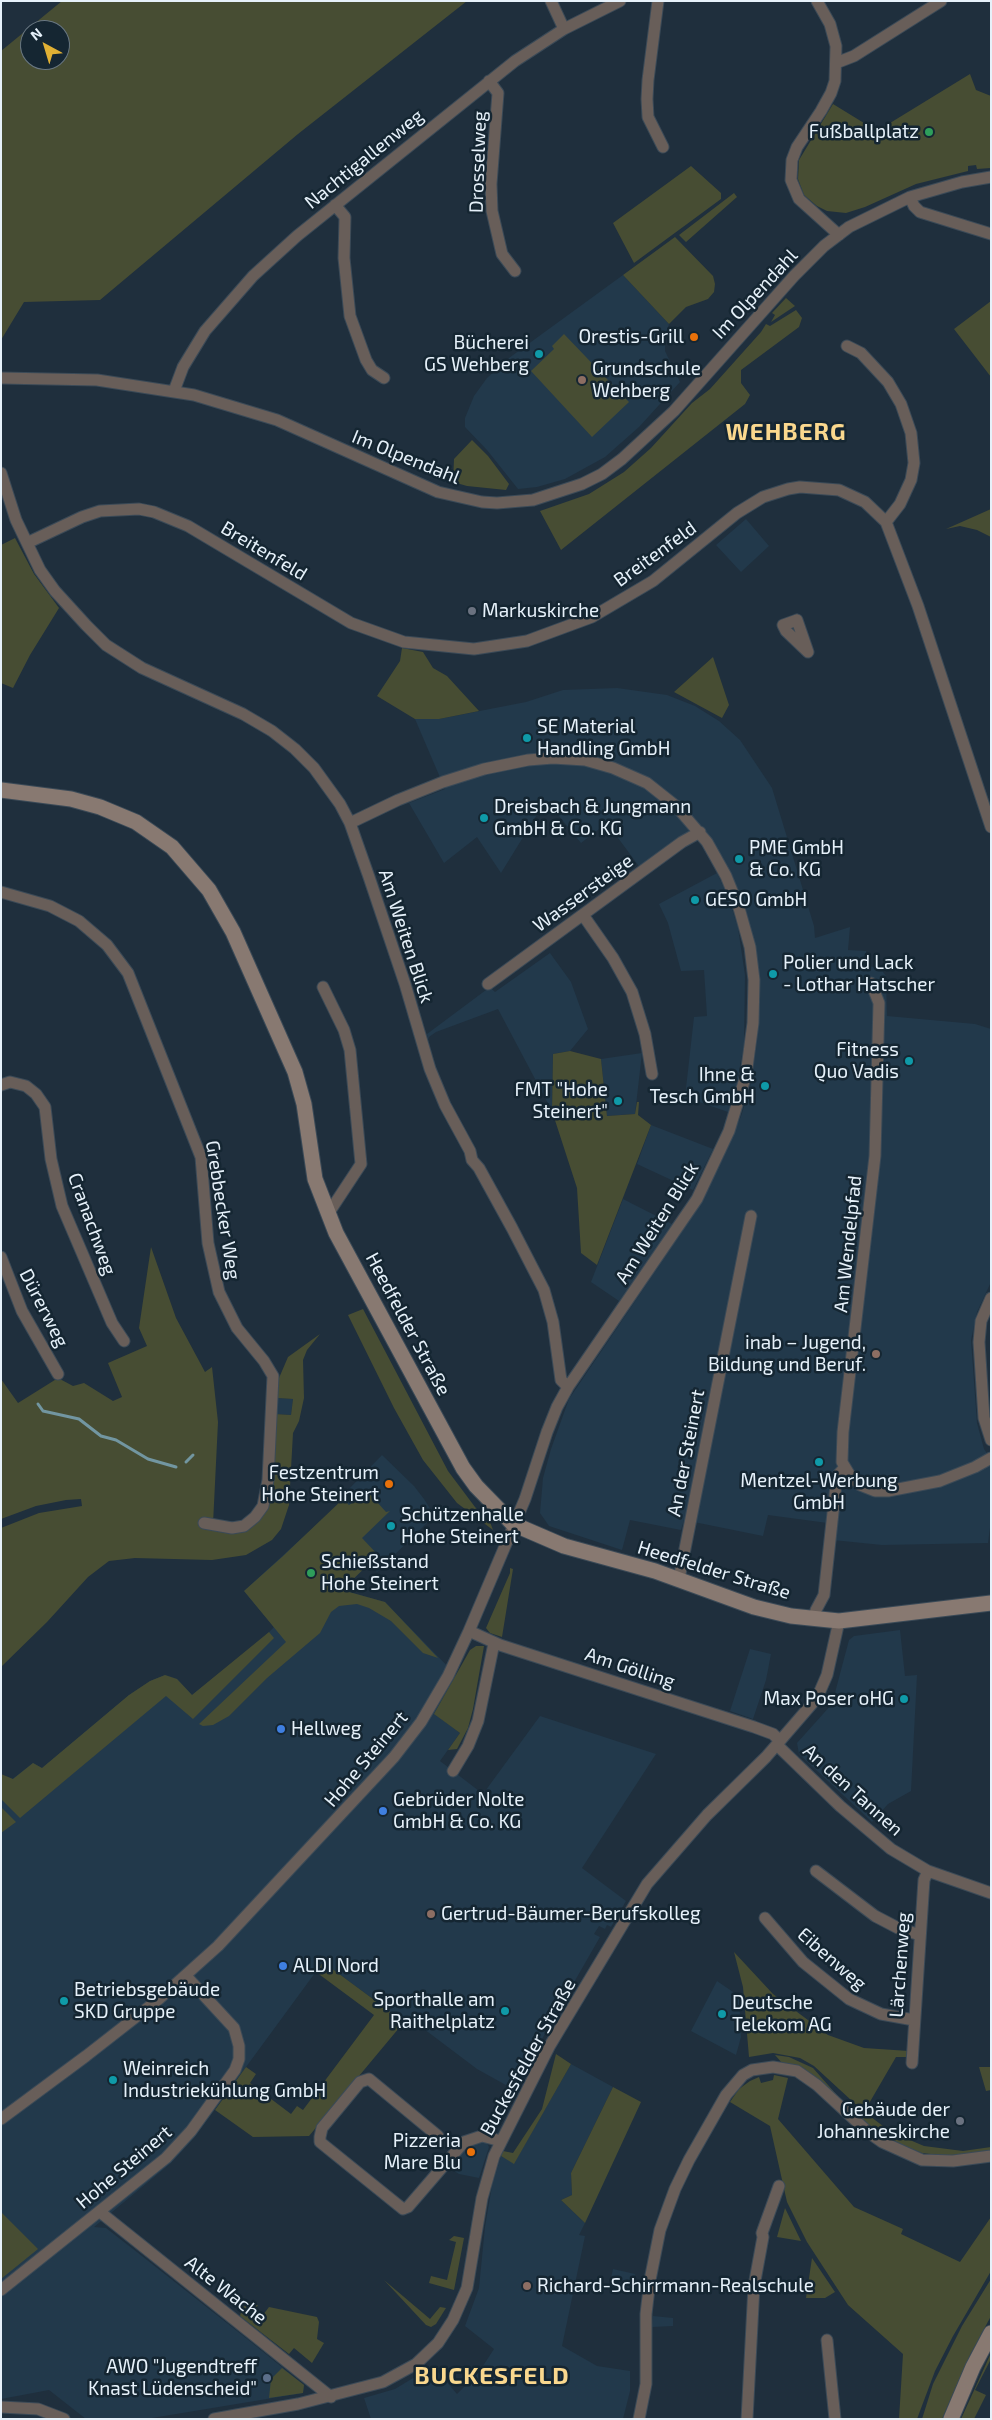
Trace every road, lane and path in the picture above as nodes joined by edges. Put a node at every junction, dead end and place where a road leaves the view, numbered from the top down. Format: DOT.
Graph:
graph roads {
  1 [pos="551,1"];
  2 [pos="620,1"];
  3 [pos="658,1"];
  4 [pos="817,1"];
  5 [pos="941,1"];
  6 [pos="564,29"];
  7 [pos="836,62"];
  8 [pos="489,81"];
  9 [pos="663,147"];
  10 [pos="991,177"];
  11 [pos="910,197"];
  12 [pos="335,205"];
  13 [pos="991,234"];
  14 [pos="839,235"];
  15 [pos="514,271"];
  16 [pos="847,346"];
  17 [pos="1,378"];
  18 [pos="384,378"];
  19 [pos="174,391"];
  20 [pos="1,473"];
  21 [pos="886,522"];
  22 [pos="26,543"];
  23 [pos="1,790"];
  24 [pos="350,823"];
  25 [pos="991,828"];
  26 [pos="700,832"];
  27 [pos="1,892"];
  28 [pos="583,915"];
  29 [pos="871,983"];
  30 [pos="488,984"];
  31 [pos="323,986"];
  32 [pos="652,1074"];
  33 [pos="1,1085"];
  34 [pos="328,1214"];
  35 [pos="751,1216"];
  36 [pos="1,1257"];
  37 [pos="991,1298"];
  38 [pos="124,1341"];
  39 [pos="58,1374"];
  40 [pos="568,1388"];
  41 [pos="991,1440"];
  42 [pos="991,1458"];
  43 [pos="844,1468"];
  44 [pos="204,1523"];
  45 [pos="513,1524"];
  46 [pos="679,1580"];
  47 [pos="991,1603"];
  48 [pos="814,1619"];
  49 [pos="839,1622"];
  50 [pos="468,1632"];
  51 [pos="494,1643"];
  52 [pos="779,1743"];
  53 [pos="452,1771"];
  54 [pos="816,1871"];
  55 [pos="928,1871"];
  56 [pos="991,1893"];
  57 [pos="765,1918"];
  58 [pos="920,1935"];
  59 [pos="186,1976"];
  60 [pos="914,2020"];
  61 [pos="912,2063"];
  62 [pos="1,2119"];
  63 [pos="438,2136"];
  64 [pos="500,2141"];
  65 [pos="991,2156"];
  66 [pos="779,2186"];
  67 [pos="100,2212"];
  68 [pos="1,2290"];
  69 [pos="991,2333"];
  70 [pos="827,2340"];
  71 [pos="331,2397"];
  72 [pos="7,2406"];
  73 [pos="12,2419"];
  74 [pos="64,2419"];
  75 [pos="214,2419"];
  76 [pos="639,2419"];
  77 [pos="747,2419"];
  78 [pos="835,2419"];
  79 [pos="951,2419"];
  1 -- 6 [label="street"];
  2 -- 6 [label="street, Nachtigallenweg"];
  3 -- 9 [label="street"];
  4 -- 7 [label="street"];
  5 -- 7 [label="street"];
  6 -- 8 [label="street, Nachtigallenweg"];
  7 -- 14 [label="street"];
  8 -- 12 [label="street, Nachtigallenweg"];
  8 -- 15 [label="street, Drosselweg"];
  10 -- 11 [label="street, Im Olpendahl"];
  11 -- 13 [label="street"];
  11 -- 14 [label="street, Im Olpendahl"];
  12 -- 18 [label="street"];
  12 -- 19 [label="street, Nachtigallenweg"];
  14 -- 19 [label="street, Im Olpendahl"];
  16 -- 21 [label="street"];
  17 -- 19 [label="street, Im Olpendahl"];
  20 -- 22 [label="street, Am Weiten Blick"];
  21 -- 22 [label="street, Breitenfeld"];
  21 -- 25 [label="street, Breitenfeld"];
  22 -- 24 [label="street, Am Weiten Blick"];
  23 -- 34 [label="main road, Heedfelder Straße"];
  24 -- 26 [label="street, Am Weiten Blick"];
  24 -- 40 [label="street, Am Weiten Blick"];
  26 -- 28 [label="street, Wassersteige"];
  26 -- 40 [label="street, Am Weiten Blick"];
  27 -- 44 [label="street, Grebbecker Weg"];
  28 -- 30 [label="street, Wassersteige"];
  28 -- 32 [label="street"];
  29 -- 43 [label="street, Am Wendelpfad"];
  31 -- 34 [label="street"];
  33 -- 38 [label="street, Cranachweg"];
  34 -- 45 [label="main road, Heedfelder Straße"];
  35 -- 46 [label="street, An der Steinert"];
  36 -- 39 [label="street, Dürerweg"];
  37 -- 41 [label="street"];
  40 -- 45 [label="street, Am Weiten Blick"];
  42 -- 43 [label="street"];
  43 -- 48 [label="street"];
  45 -- 46 [label="main road, Heedfelder Straße"];
  45 -- 50 [label="street, Hohe Steinert"];
  46 -- 48 [label="main road, Heedfelder Straße"];
  47 -- 49 [label="main road, Heedfelder Straße"];
  48 -- 49 [label="main road, Heedfelder Straße"];
  49 -- 52 [label="street, Buckesfelder Straße"];
  50 -- 51 [label="street, Am Gölling"];
  50 -- 59 [label="street, Hohe Steinert"];
  51 -- 52 [label="street, Am Gölling"];
  51 -- 53 [label="street"];
  52 -- 55 [label="street, An den Tannen"];
  52 -- 64 [label="street, Buckesfelder Straße"];
  54 -- 58 [label="street"];
  55 -- 56 [label="street, An den Tannen"];
  55 -- 58 [label="street, Lärchenweg"];
  57 -- 60 [label="street, Eibenweg"];
  58 -- 60 [label="street, Lärchenweg"];
  59 -- 62 [label="street, Hohe Steinert"];
  59 -- 67 [label="street, Hohe Steinert"];
  60 -- 61 [label="street, Lärchenweg"];
  63 -- 64 [label="street"];
  64 -- 71 [label="street, Buckesfelder Straße"];
  65 -- 76 [label="street"];
  66 -- 77 [label="street"];
  67 -- 68 [label="street, Hohe Steinert"];
  67 -- 71 [label="street, Alte Wache"];
  69 -- 79 [label="main road"];
  70 -- 78 [label="street"];
  71 -- 75 [label="street, Buckesfelder Straße"];
  72 -- 73 [label="street"];
  72 -- 74 [label="street"];
}
